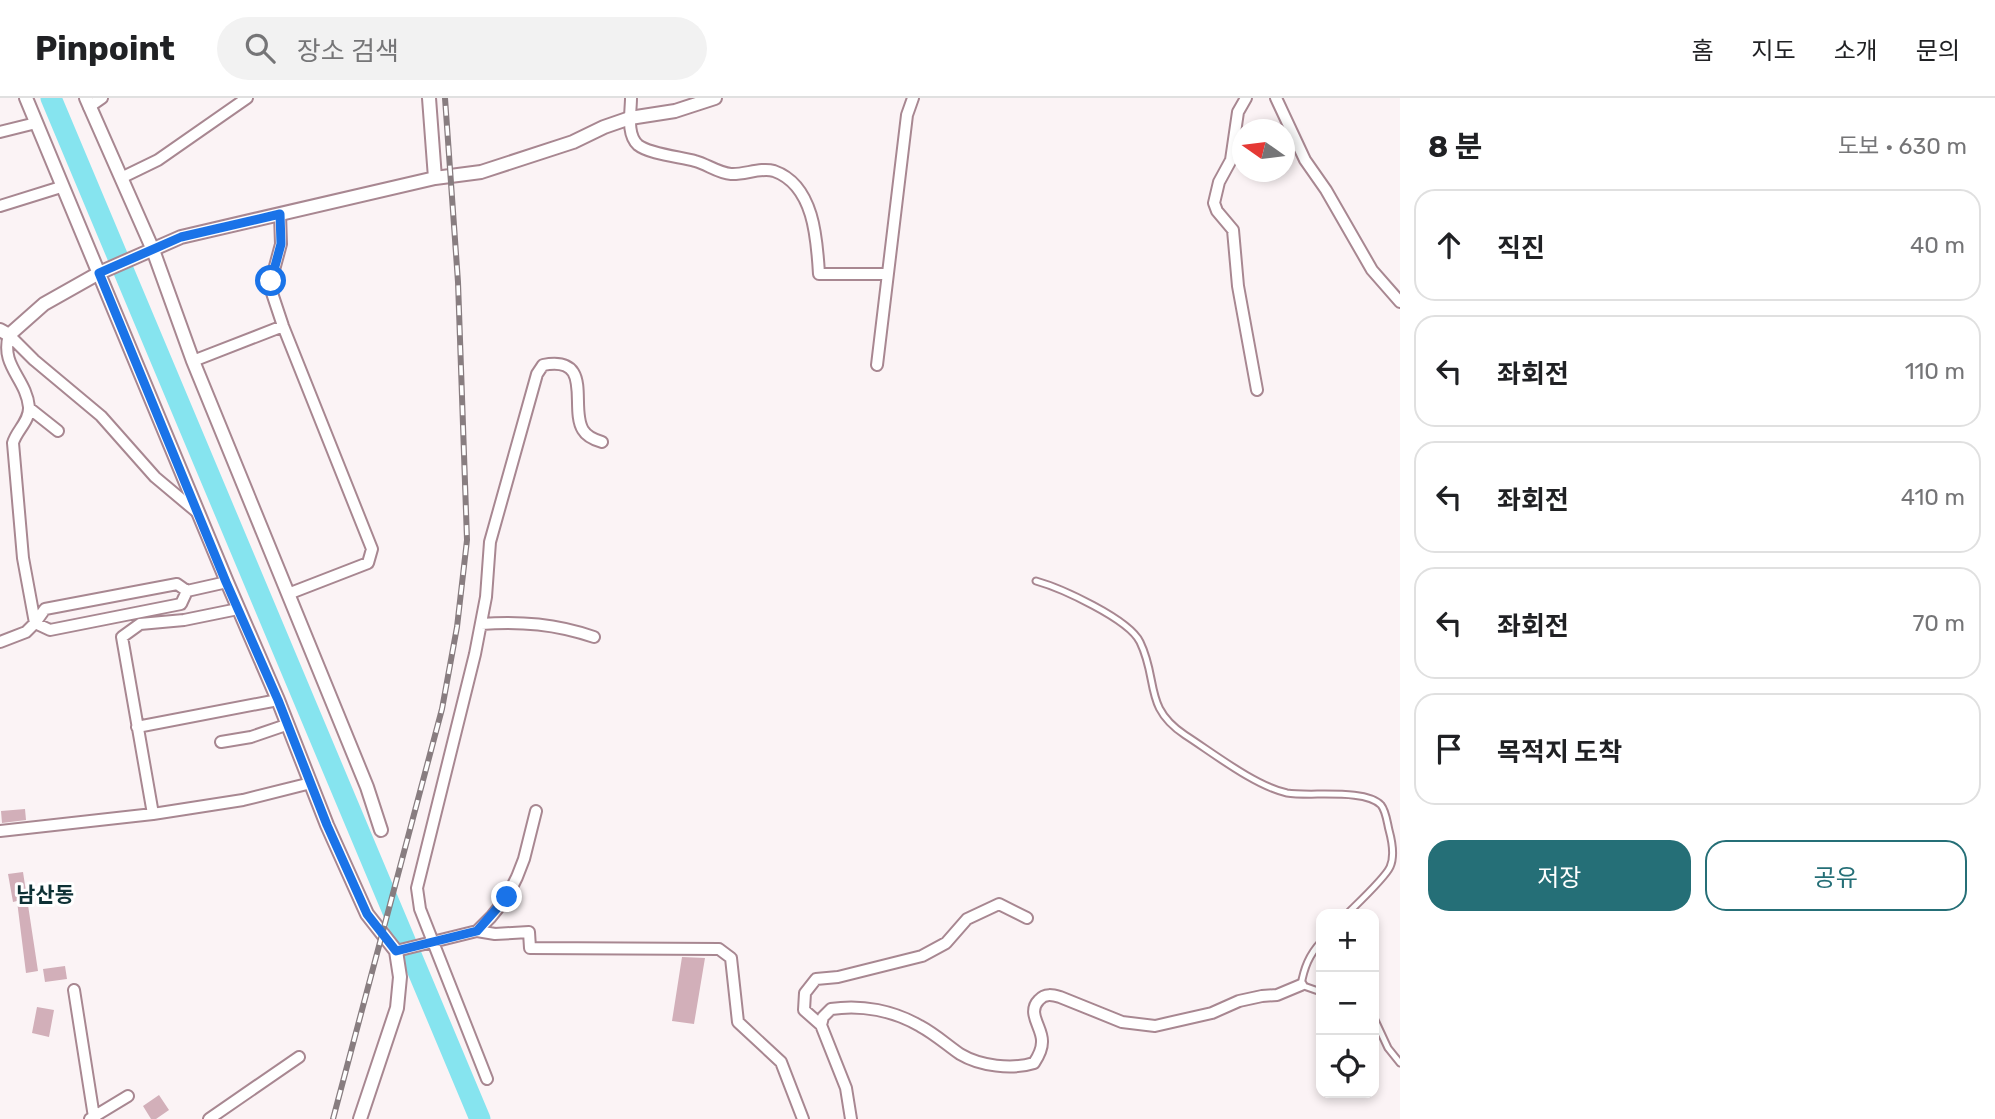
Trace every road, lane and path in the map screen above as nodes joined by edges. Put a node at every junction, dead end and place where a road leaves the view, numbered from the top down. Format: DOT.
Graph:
graph roads {
  1 [pos="26,98"];
  2 [pos="102,98"];
  3 [pos="247,98"];
  4 [pos="429,98"];
  5 [pos="631,98"];
  6 [pos="715,98"];
  7 [pos="913,98"];
  8 [pos="1246,98"];
  9 [pos="1276,98"];
  10 [pos="88,102"];
  11 [pos="631,118"];
  12 [pos="36,122"];
  13 [pos="0,132"];
  14 [pos="121,178"];
  15 [pos="435,178"];
  16 [pos="61,187"];
  17 [pos="0,206"];
  18 [pos="280,214"];
  19 [pos="148,252"];
  20 [pos="104,271"];
  21 [pos="887,274"];
  22 [pos="1400,302"];
  23 [pos="283,326"];
  24 [pos="5,332"];
  25 [pos="192,361"];
  26 [pos="877,365"];
  27 [pos="1257,390"];
  28 [pos="29,408"];
  29 [pos="58,431"];
  30 [pos="602,442"];
  31 [pos="200,515"];
  32 [pos="1036,581"];
  33 [pos="226,582"];
  34 [pos="187,591"];
  35 [pos="288,594"];
  36 [pos="238,609"];
  37 [pos="35,622"];
  38 [pos="481,624"];
  39 [pos="594,637"];
  40 [pos="0,642"];
  41 [pos="278,700"];
  42 [pos="286,725"];
  43 [pos="138,727"];
  44 [pos="221,742"];
  45 [pos="311,783"];
  46 [pos="536,811"];
  47 [pos="153,814"];
  48 [pos="381,830"];
  49 [pos="0,831"];
  50 [pos="1352,909"];
  51 [pos="1027,918"];
  52 [pos="477,931"];
  53 [pos="430,942"];
  54 [pos="1316,949"];
  55 [pos="400,950"];
  56 [pos="1301,985"];
  57 [pos="74,990"];
  58 [pos="1316,990"];
  59 [pos="821,1025"];
  60 [pos="1379,1028"];
  61 [pos="299,1057"];
  62 [pos="1400,1063"];
  63 [pos="487,1079"];
  64 [pos="128,1096"];
  65 [pos="92,1118"];
  66 [pos="209,1119"];
  67 [pos="360,1119"];
  68 [pos="803,1119"];
  69 [pos="851,1119"];
  1 -- 12 [label="street"];
  2 -- 10 [label="street"];
  3 -- 14 [label="street"];
  4 -- 15 [label="street"];
  5 -- 11 [label="street"];
  6 -- 11 [label="street"];
  7 -- 21 [label="street"];
  8 -- 27 [label="street"];
  9 -- 22 [label="street"];
  10 -- 14 [label="street"];
  11 -- 15 [label="street"];
  11 -- 21 [label="street"];
  12 -- 13 [label="street"];
  12 -- 16 [label="street"];
  14 -- 19 [label="street"];
  15 -- 18 [label="street"];
  16 -- 17 [label="street"];
  16 -- 20 [label="street"];
  18 -- 19 [label="street"];
  18 -- 23 [label="street"];
  19 -- 20 [label="street"];
  19 -- 25 [label="street"];
  20 -- 24 [label="street"];
  20 -- 31 [label="street"];
  21 -- 26 [label="street"];
  23 -- 25 [label="street"];
  23 -- 35 [label="street"];
  24 -- 28 [label="street"];
  24 -- 31 [label="street"];
  25 -- 35 [label="street"];
  28 -- 29 [label="street"];
  28 -- 37 [label="street"];
  30 -- 38 [label="street"];
  31 -- 33 [label="street"];
  32 -- 50 [label="lane"];
  33 -- 34 [label="street"];
  33 -- 36 [label="street"];
  34 -- 37 [label="street"];
  34 -- 37 [label="street"];
  35 -- 48 [label="street"];
  36 -- 41 [label="street"];
  36 -- 43 [label="street"];
  37 -- 40 [label="street"];
  38 -- 39 [label="street"];
  38 -- 53 [label="street"];
  41 -- 42 [label="street"];
  41 -- 43 [label="street"];
  42 -- 44 [label="street"];
  42 -- 45 [label="street"];
  43 -- 47 [label="street"];
  45 -- 47 [label="street"];
  45 -- 55 [label="street"];
  46 -- 52 [label="street"];
  47 -- 49 [label="street"];
  51 -- 59 [label="street"];
  52 -- 53 [label="street"];
  52 -- 68 [label="street"];
  53 -- 55 [label="street"];
  53 -- 63 [label="street"];
  54 -- 56 [label="lane"];
  55 -- 67 [label="street"];
  56 -- 58 [label="lane"];
  56 -- 59 [label="street"];
  57 -- 65 [label="street"];
  59 -- 69 [label="street"];
  60 -- 62 [label="lane"];
  61 -- 66 [label="street"];
  64 -- 65 [label="street"];
}
